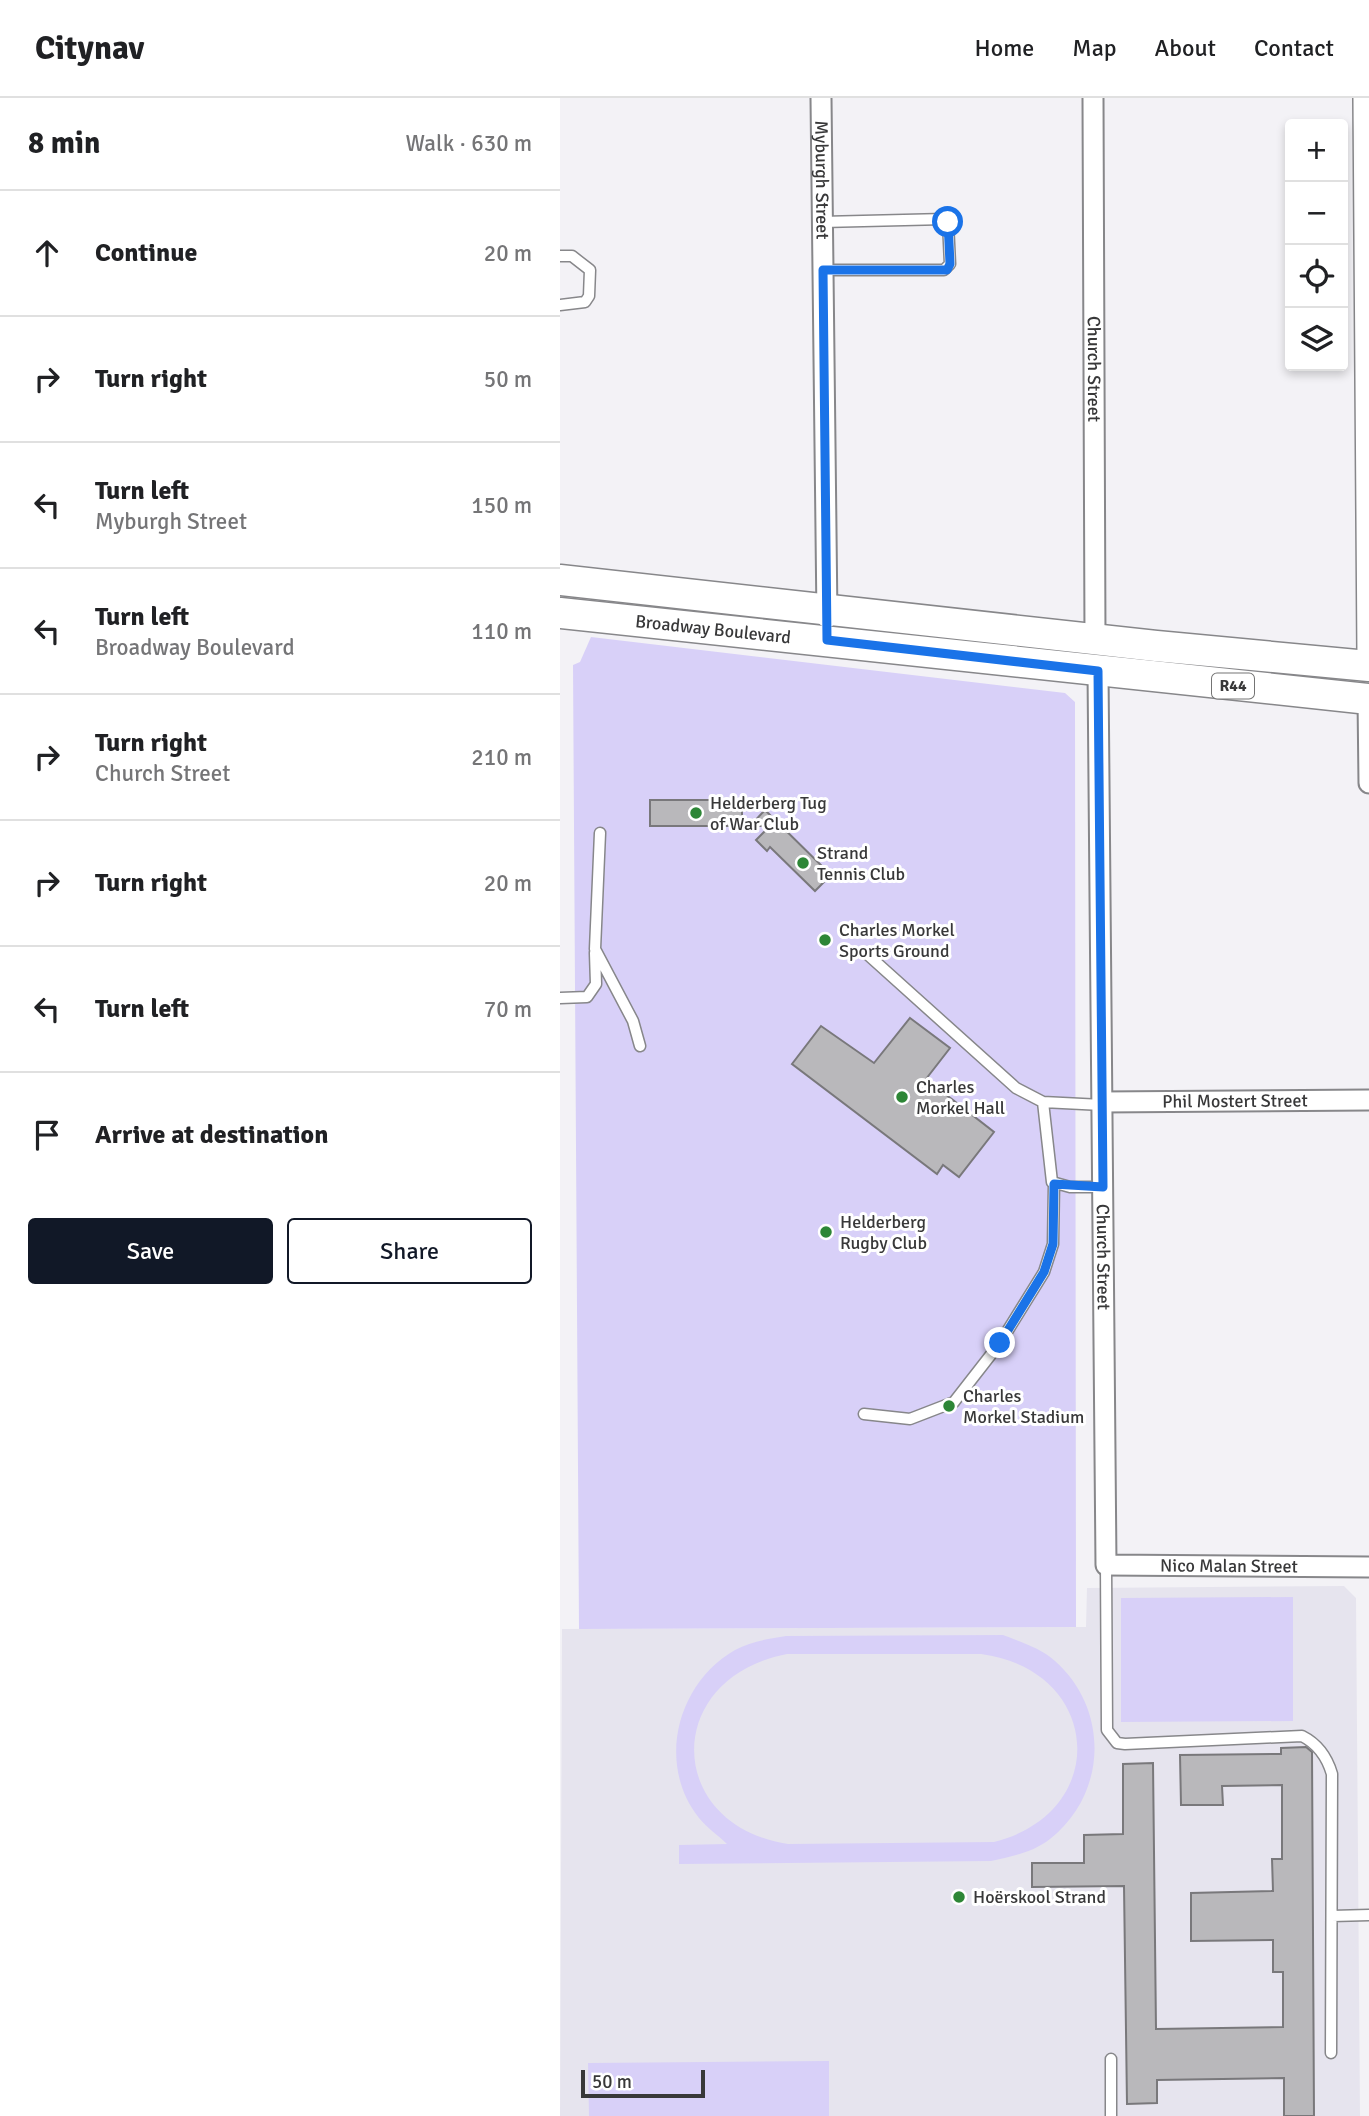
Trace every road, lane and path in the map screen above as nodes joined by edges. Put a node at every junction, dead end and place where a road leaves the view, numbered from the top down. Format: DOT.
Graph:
graph roads {
  1 [pos="821,98"];
  2 [pos="1093,98"];
  3 [pos="1364,98"];
  4 [pos="822,222"];
  5 [pos="1367,245"];
  6 [pos="560,256"];
  7 [pos="823,270"];
  8 [pos="560,305"];
  9 [pos="560,580"];
  10 [pos="826,610"];
  11 [pos="560,613"];
  12 [pos="827,640"];
  13 [pos="1095,640"];
  14 [pos="1369,655"];
  15 [pos="1369,668"];
  16 [pos="1098,671"];
  17 [pos="1369,699"];
  18 [pos="1369,783"];
  19 [pos="600,833"];
  20 [pos="595,949"];
  21 [pos="867,954"];
  22 [pos="560,998"];
  23 [pos="640,1046"];
  24 [pos="1369,1100"];
  25 [pos="1043,1102"];
  26 [pos="1102,1104"];
  27 [pos="1054,1184"];
  28 [pos="1103,1187"];
  29 [pos="864,1414"];
  30 [pos="1106,1557"];
  31 [pos="1369,1567"];
  32 [pos="1369,1915"];
  33 [pos="1332,1916"];
  34 [pos="1331,2053"];
  35 [pos="1111,2059"];
  36 [pos="1111,2116"];
  1 -- 4 [label="street, Myburgh Street"];
  2 -- 13 [label="street, Church Street"];
  3 -- 5 [label="street"];
  4 -- 7 [label="street, Myburgh Street"];
  4 -- 7 [label="lane"];
  5 -- 14 [label="street"];
  6 -- 8 [label="lane"];
  7 -- 10 [label="street, Myburgh Street"];
  9 -- 10 [label="main road, Broadway Boulevard / R44"];
  10 -- 12 [label="street, Myburgh Street"];
  10 -- 13 [label="main road, Broadway Boulevard / R44"];
  11 -- 12 [label="main road, Broadway Boulevard / R44"];
  12 -- 16 [label="main road, Broadway Boulevard / R44"];
  13 -- 15 [label="main road, Broadway Boulevard / R44"];
  15 -- 17 [label="street"];
  16 -- 17 [label="main road, Broadway Boulevard / R44"];
  16 -- 26 [label="street, Church Street"];
  17 -- 18 [label="street"];
  19 -- 20 [label="lane"];
  20 -- 22 [label="lane"];
  20 -- 23 [label="lane"];
  21 -- 25 [label="lane"];
  24 -- 26 [label="street, Phil Mostert Street"];
  25 -- 26 [label="lane"];
  25 -- 27 [label="lane"];
  26 -- 28 [label="street, Church Street"];
  27 -- 28 [label="lane"];
  27 -- 29 [label="lane"];
  28 -- 30 [label="street, Church Street"];
  30 -- 31 [label="street, Nico Malan Street"];
  30 -- 33 [label="lane"];
  32 -- 33 [label="lane"];
  33 -- 34 [label="lane"];
  35 -- 36 [label="lane"];
}
